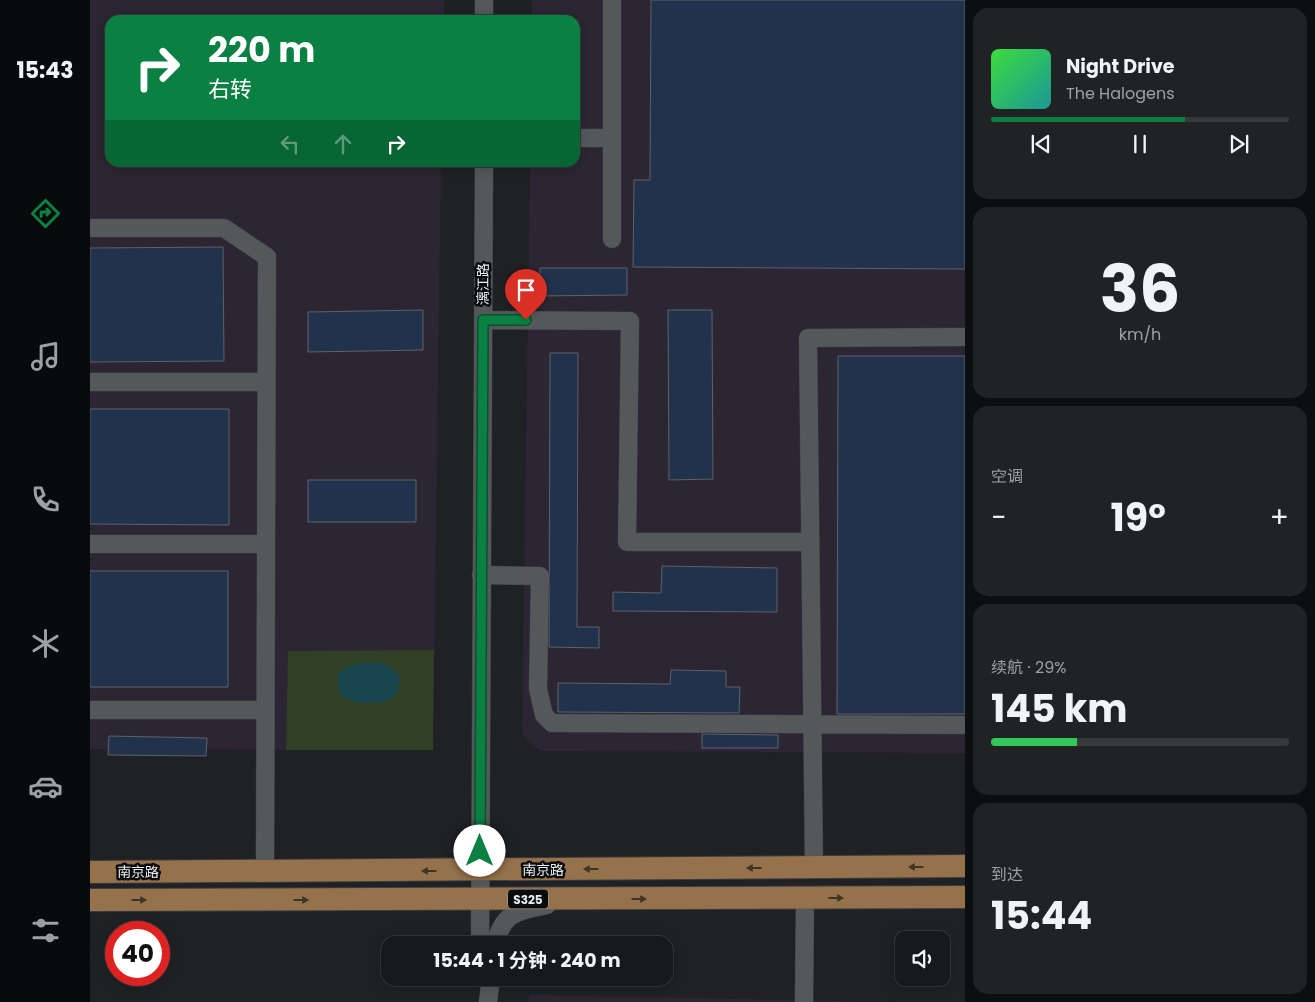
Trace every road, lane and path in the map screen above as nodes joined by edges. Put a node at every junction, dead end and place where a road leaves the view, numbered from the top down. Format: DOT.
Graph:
graph roads {
  1 [pos="484,0"];
  2 [pos="612,0"];
  3 [pos="484,15"];
  4 [pos="580,138"];
  5 [pos="612,138"];
  6 [pos="484,167"];
  7 [pos="90,228"];
  8 [pos="612,239"];
  9 [pos="483,320"];
  10 [pos="965,336"];
  11 [pos="90,382"];
  12 [pos="266,382"];
  13 [pos="810,542"];
  14 [pos="90,544"];
  15 [pos="266,544"];
  16 [pos="482,575"];
  17 [pos="90,710"];
  18 [pos="266,710"];
  19 [pos="812,724"];
  20 [pos="965,725"];
  21 [pos="965,866"];
  22 [pos="814,868"];
  23 [pos="480,870"];
  24 [pos="265,871"];
  25 [pos="90,872"];
  26 [pos="965,897"];
  27 [pos="805,898"];
  28 [pos="577,899"];
  29 [pos="90,900"];
  30 [pos="480,900"];
  31 [pos="480,936"];
  32 [pos="497,936"];
  33 [pos="480,986"];
  34 [pos="490,986"];
  35 [pos="481,1002"];
  36 [pos="488,1002"];
  37 [pos="804,1002"];
  1 -- 3 [label="street"];
  2 -- 5 [label="street"];
  4 -- 5 [label="street"];
  5 -- 8 [label="street"];
  6 -- 9 [label="street, 漓江路"];
  7 -- 12 [label="street"];
  9 -- 13 [label="street"];
  9 -- 16 [label="street, 漓江路"];
  10 -- 13 [label="street"];
  11 -- 12 [label="street"];
  12 -- 15 [label="street"];
  13 -- 19 [label="street"];
  14 -- 15 [label="street"];
  15 -- 18 [label="street"];
  16 -- 19 [label="street"];
  16 -- 23 [label="street, 漓江路"];
  17 -- 18 [label="street"];
  18 -- 24 [label="street"];
  19 -- 20 [label="street"];
  19 -- 22 [label="street"];
  21 -- 22 [label="main road, 南京路 / S325, one-way"];
  22 -- 23 [label="main road, 南京路 / S325, one-way"];
  23 -- 24 [label="main road, 南京路 / S325, one-way"];
  23 -- 30 [label="street, 漓江路"];
  24 -- 25 [label="main road, 南京路 / S325"];
  27 -- 26 [label="main road, 南京路 / S325, one-way"];
  28 -- 27 [label="main road, 南京路 / S325, one-way"];
  27 -- 37 [label="street"];
  28 -- 30 [label="main road, 南京路 / S325"];
  28 -- 32 [label="street"];
  29 -- 30 [label="main road, 南京路 / S325, one-way"];
  30 -- 31 [label="street, 漓江路"];
  33 -- 35 [label="street"];
  34 -- 36 [label="street"];
}
